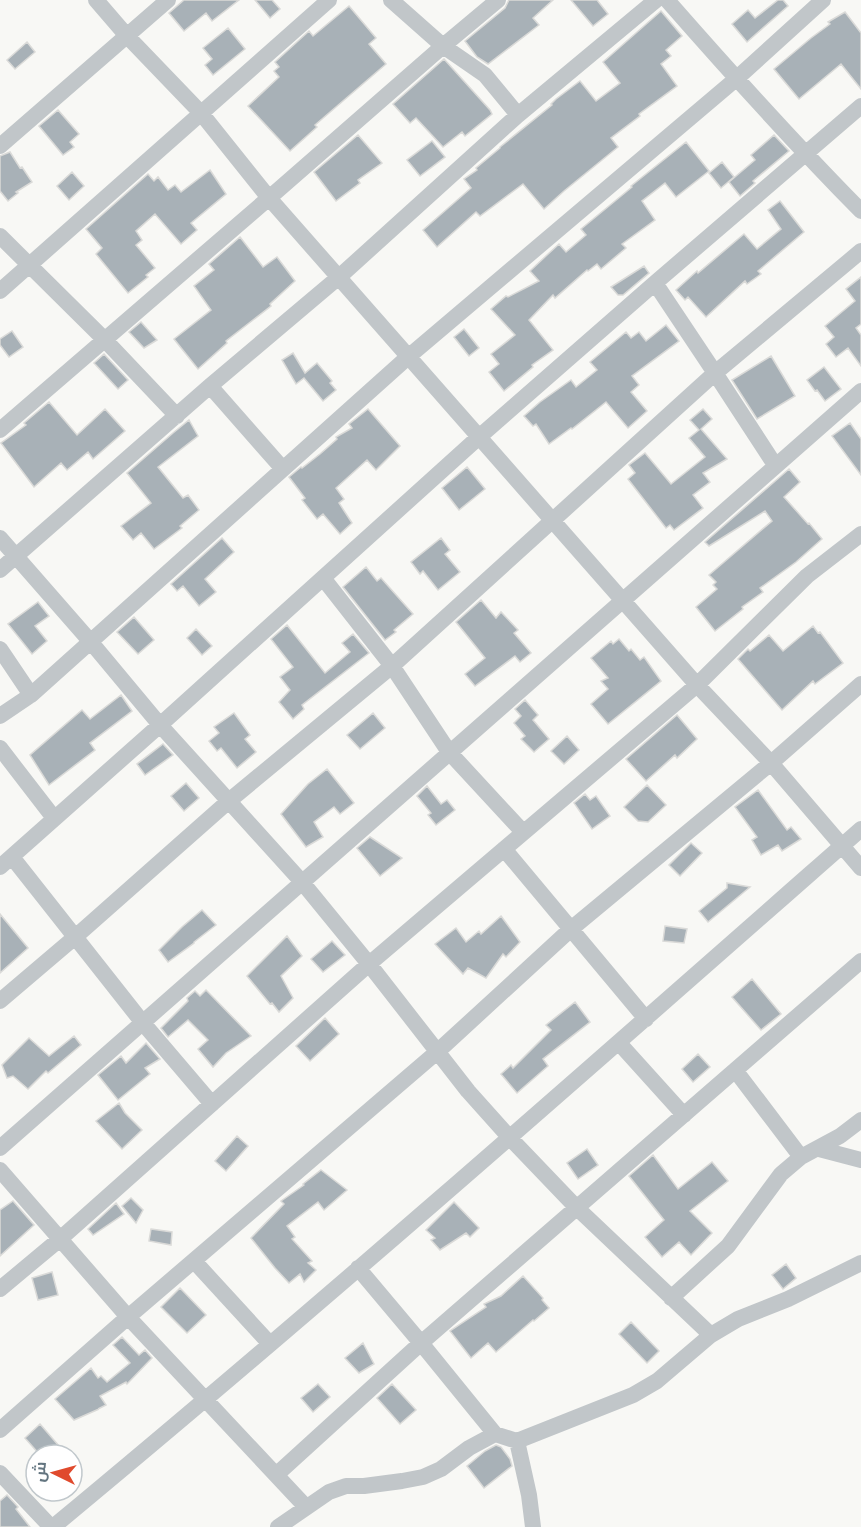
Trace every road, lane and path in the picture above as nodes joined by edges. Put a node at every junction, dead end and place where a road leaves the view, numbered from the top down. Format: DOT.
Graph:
graph roads {
  1 [pos="96,0"];
  2 [pos="168,0"];
  3 [pos="330,0"];
  4 [pos="391,0"];
  5 [pos="498,0"];
  6 [pos="656,0"];
  7 [pos="668,0"];
  8 [pos="823,0"];
  9 [pos="127,36"];
  10 [pos="443,46"];
  11 [pos="736,79"];
  12 [pos="861,106"];
  13 [pos="201,113"];
  14 [pos="518,115"];
  15 [pos="0,146"];
  16 [pos="806,154"];
  17 [pos="269,198"];
  18 [pos="861,211"];
  19 [pos="0,236"];
  20 [pos="861,251"];
  21 [pos="29,266"];
  22 [pos="339,277"];
  23 [pos="655,283"];
  24 [pos="0,291"];
  25 [pos="104,339"];
  26 [pos="408,357"];
  27 [pos="715,373"];
  28 [pos="210,386"];
  29 [pos="861,390"];
  30 [pos="177,416"];
  31 [pos="0,430"];
  32 [pos="479,437"];
  33 [pos="775,465"];
  34 [pos="283,469"];
  35 [pos="552,520"];
  36 [pos="861,534"];
  37 [pos="0,538"];
  38 [pos="16,557"];
  39 [pos="0,570"];
  40 [pos="323,578"];
  41 [pos="622,600"];
  42 [pos="90,641"];
  43 [pos="0,649"];
  44 [pos="392,666"];
  45 [pos="861,684"];
  46 [pos="696,685"];
  47 [pos="31,694"];
  48 [pos="0,716"];
  49 [pos="160,725"];
  50 [pos="0,748"];
  51 [pos="449,752"];
  52 [pos="771,763"];
  53 [pos="230,800"];
  54 [pos="54,818"];
  55 [pos="861,829"];
  56 [pos="523,832"];
  57 [pos="841,846"];
  58 [pos="504,849"];
  59 [pos="6,862"];
  60 [pos="861,868"];
  61 [pos="302,882"];
  62 [pos="571,929"];
  63 [pos="74,938"];
  64 [pos="861,961"];
  65 [pos="369,964"];
  66 [pos="0,1001"];
  67 [pos="646,1019"];
  68 [pos="143,1023"];
  69 [pos="619,1043"];
  70 [pos="437,1052"];
  71 [pos="735,1070"];
  72 [pos="212,1104"];
  73 [pos="684,1115"];
  74 [pos="861,1119"];
  75 [pos="510,1138"];
  76 [pos="0,1148"];
  77 [pos="819,1149"];
  78 [pos="801,1157"];
  79 [pos="861,1160"];
  80 [pos="0,1170"];
  81 [pos="577,1208"];
  82 [pos="60,1239"];
  83 [pos="194,1261"];
  84 [pos="861,1263"];
  85 [pos="358,1268"];
  86 [pos="0,1289"];
  87 [pos="671,1298"];
  88 [pos="128,1317"];
  89 [pos="711,1335"];
  90 [pos="421,1343"];
  91 [pos="270,1344"];
  92 [pos="206,1400"];
  93 [pos="0,1430"];
  94 [pos="495,1434"];
  95 [pos="517,1441"];
  96 [pos="0,1473"];
  97 [pos="276,1475"];
  98 [pos="306,1507"];
  99 [pos="52,1527"];
  100 [pos="278,1527"];
  101 [pos="533,1527"];
  1 -- 9 [label="street"];
  2 -- 9 [label="street"];
  3 -- 13 [label="street"];
  4 -- 10 [label="street"];
  5 -- 10 [label="street"];
  6 -- 14 [label="street"];
  7 -- 11 [label="street"];
  8 -- 11 [label="street"];
  9 -- 13 [label="street"];
  9 -- 15 [label="street"];
  10 -- 14 [label="street"];
  10 -- 17 [label="street"];
  11 -- 16 [label="street"];
  11 -- 26 [label="street"];
  12 -- 16 [label="street"];
  13 -- 17 [label="street"];
  13 -- 21 [label="street"];
  14 -- 22 [label="street"];
  16 -- 18 [label="street"];
  16 -- 23 [label="street"];
  17 -- 22 [label="street"];
  17 -- 25 [label="street"];
  19 -- 21 [label="street"];
  20 -- 27 [label="street"];
  21 -- 24 [label="street"];
  21 -- 25 [label="street"];
  22 -- 26 [label="street"];
  22 -- 28 [label="street"];
  23 -- 27 [label="street"];
  23 -- 32 [label="street"];
  25 -- 30 [label="street"];
  25 -- 31 [label="street"];
  26 -- 32 [label="street"];
  26 -- 34 [label="street"];
  27 -- 33 [label="street"];
  27 -- 35 [label="street"];
  28 -- 30 [label="street"];
  28 -- 34 [label="street"];
  29 -- 33 [label="street"];
  30 -- 38 [label="street"];
  32 -- 35 [label="street"];
  32 -- 40 [label="street"];
  33 -- 41 [label="street"];
  34 -- 42 [label="street"];
  35 -- 41 [label="street"];
  35 -- 44 [label="street"];
  36 -- 46 [label="street"];
  37 -- 38 [label="street"];
  38 -- 39 [label="street"];
  38 -- 42 [label="street"];
  40 -- 44 [label="street"];
  40 -- 49 [label="street"];
  41 -- 46 [label="street"];
  41 -- 51 [label="street"];
  42 -- 47 [label="street"];
  42 -- 49 [label="street"];
  43 -- 47 [label="street"];
  44 -- 51 [label="street"];
  44 -- 53 [label="street"];
  45 -- 52 [label="street"];
  46 -- 52 [label="street"];
  46 -- 56 [label="street"];
  47 -- 48 [label="street"];
  49 -- 53 [label="street"];
  49 -- 54 [label="street"];
  50 -- 54 [label="street"];
  51 -- 56 [label="street"];
  51 -- 61 [label="street"];
  52 -- 57 [label="street"];
  52 -- 62 [label="street"];
  53 -- 61 [label="street"];
  53 -- 63 [label="street"];
  54 -- 59 [label="street"];
  55 -- 57 [label="street"];
  56 -- 58 [label="street"];
  57 -- 60 [label="street"];
  57 -- 67 [label="street"];
  58 -- 62 [label="street"];
  58 -- 65 [label="street"];
  59 -- 63 [label="street"];
  61 -- 65 [label="street"];
  61 -- 68 [label="street"];
  62 -- 67 [label="street"];
  62 -- 70 [label="street"];
  63 -- 66 [label="street"];
  63 -- 68 [label="street"];
  64 -- 71 [label="street"];
  65 -- 70 [label="street"];
  65 -- 72 [label="street"];
  67 -- 69 [label="street"];
  68 -- 72 [label="street"];
  68 -- 76 [label="street"];
  69 -- 73 [label="street"];
  69 -- 75 [label="street"];
  70 -- 75 [label="street"];
  70 -- 83 [label="street"];
  71 -- 73 [label="street"];
  71 -- 78 [label="street"];
  72 -- 82 [label="street"];
  73 -- 81 [label="street"];
  74 -- 77 [label="street"];
  75 -- 81 [label="street"];
  75 -- 85 [label="street"];
  77 -- 78 [label="street"];
  77 -- 79 [label="street"];
  78 -- 87 [label="street"];
  80 -- 82 [label="street"];
  81 -- 87 [label="street"];
  81 -- 90 [label="street"];
  82 -- 86 [label="street"];
  82 -- 88 [label="street"];
  83 -- 88 [label="street"];
  83 -- 91 [label="street"];
  84 -- 89 [label="street"];
  85 -- 90 [label="street"];
  85 -- 91 [label="street"];
  87 -- 89 [label="street"];
  88 -- 92 [label="street"];
  88 -- 93 [label="street"];
  89 -- 95 [label="street"];
  90 -- 94 [label="street"];
  90 -- 97 [label="street"];
  91 -- 92 [label="street"];
  92 -- 97 [label="street"];
  92 -- 99 [label="street"];
  94 -- 95 [label="street"];
  94 -- 98 [label="street"];
  95 -- 101 [label="street"];
  96 -- 99 [label="street"];
  97 -- 98 [label="street"];
  98 -- 100 [label="street"];
}
